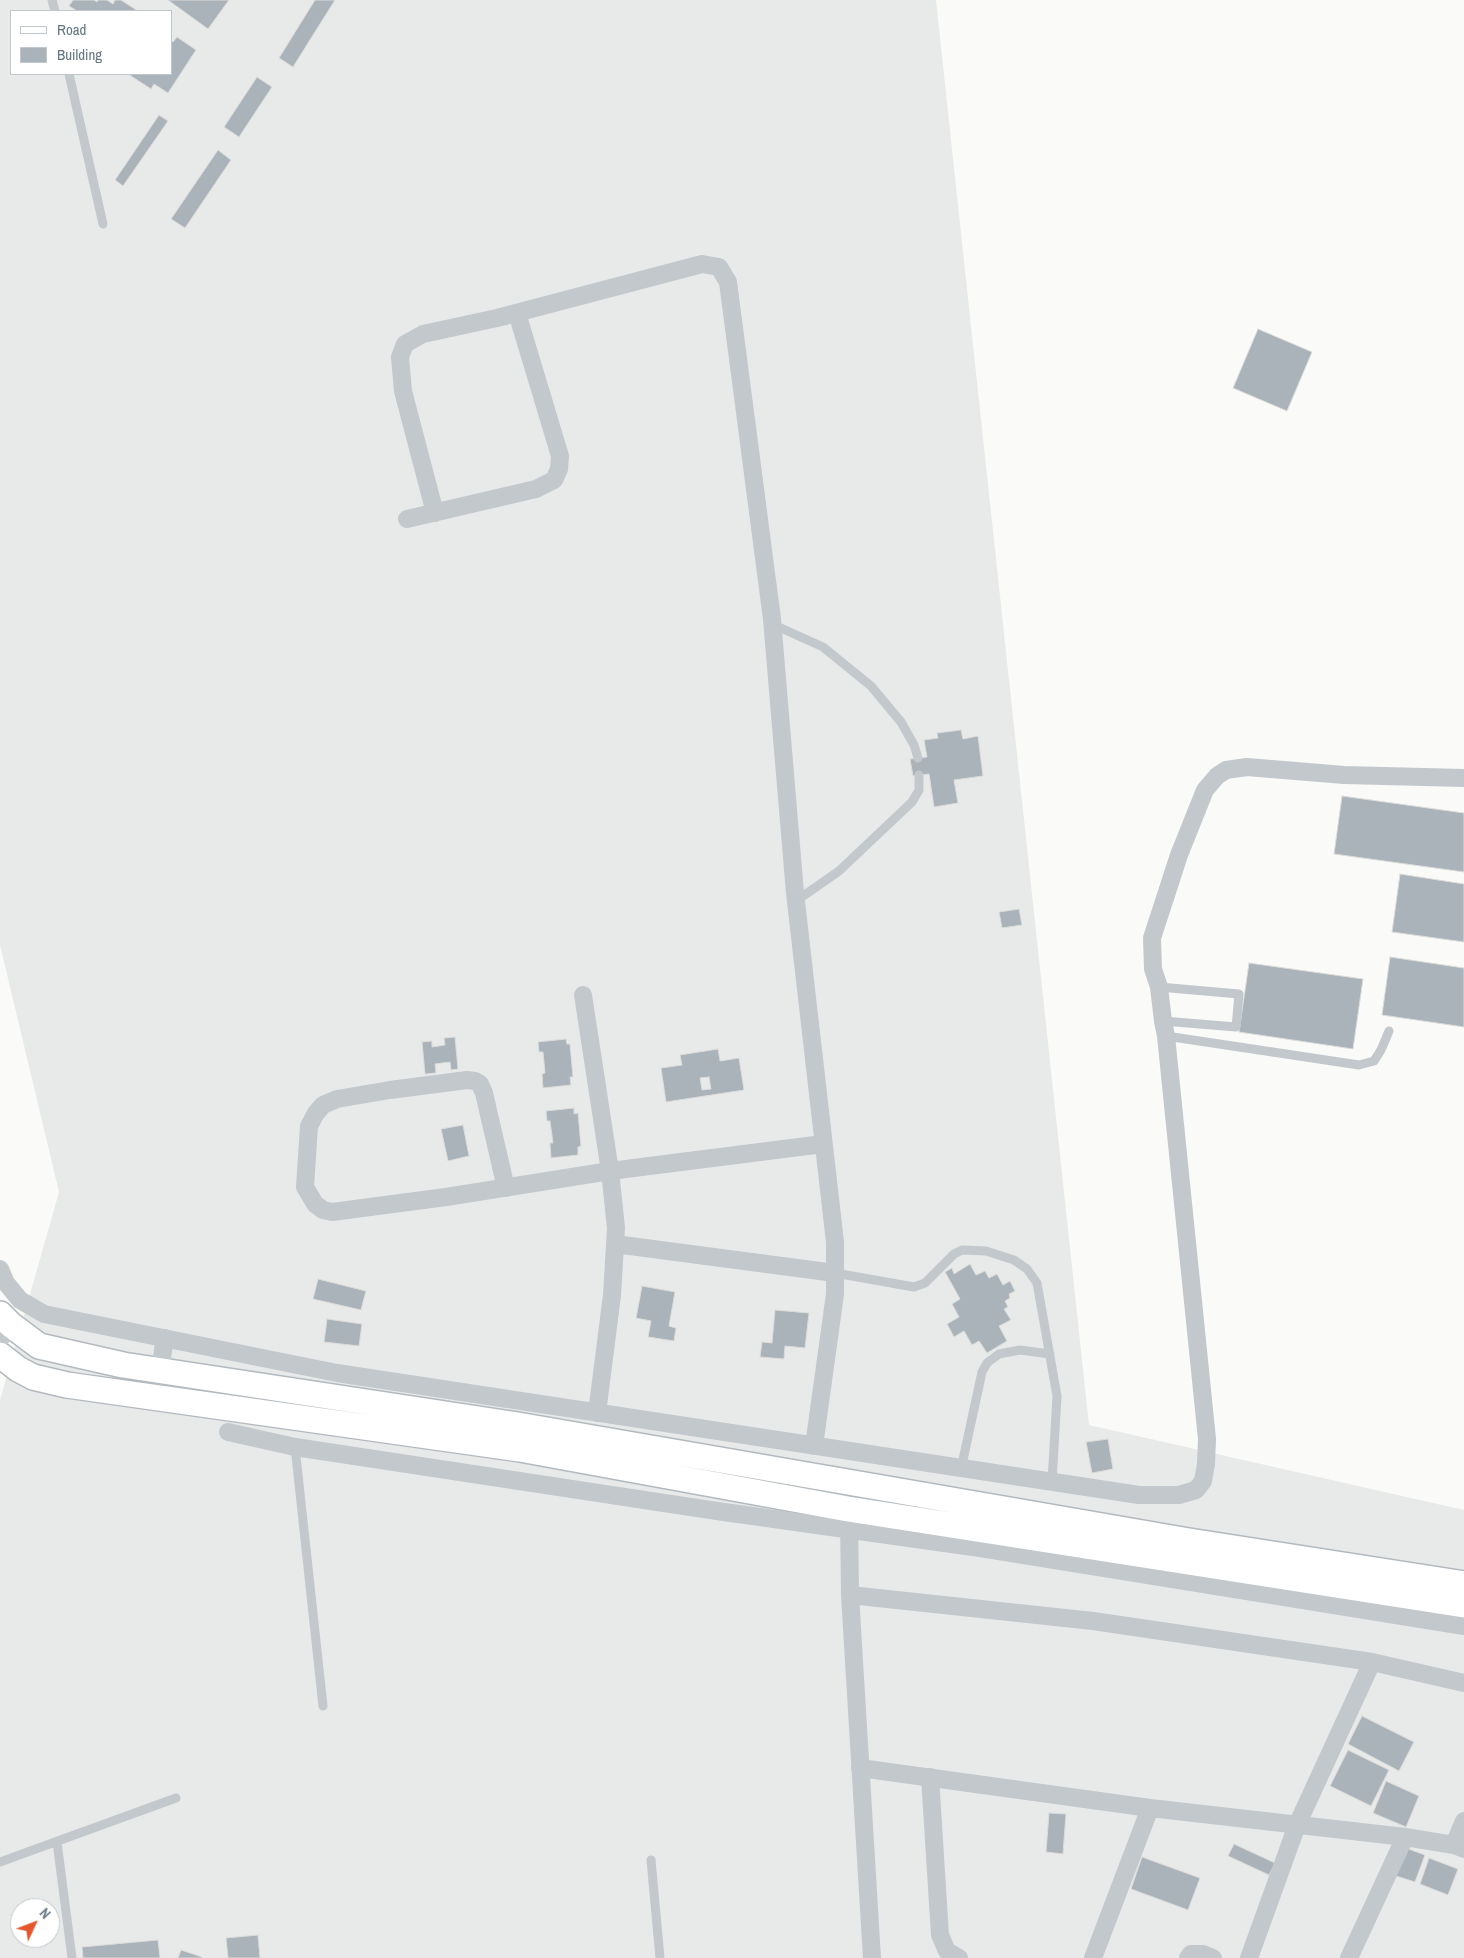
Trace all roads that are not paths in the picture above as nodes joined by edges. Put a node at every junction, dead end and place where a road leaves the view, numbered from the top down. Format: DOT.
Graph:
graph roads {
  1 [pos="69,75"];
  2 [pos="103,224"];
  3 [pos="517,312"];
  4 [pos="434,513"];
  5 [pos="407,519"];
  6 [pos="772,624"];
  7 [pos="918,758"];
  8 [pos="919,775"];
  9 [pos="1464,778"];
  10 [pos="796,901"];
  11 [pos="1159,988"];
  12 [pos="583,995"];
  13 [pos="1164,1028"];
  14 [pos="1389,1031"];
  15 [pos="823,1144"];
  16 [pos="610,1171"];
  17 [pos="506,1188"];
  18 [pos="615,1244"];
  19 [pos="0,1269"];
  20 [pos="835,1273"];
  21 [pos="4,1326"];
  22 [pos="165,1338"];
  23 [pos="1050,1354"];
  24 [pos="0,1355"];
  25 [pos="160,1370"];
  26 [pos="597,1413"];
  27 [pos="228,1432"];
  28 [pos="814,1446"];
  29 [pos="295,1447"];
  30 [pos="961,1469"];
  31 [pos="843,1481"];
  32 [pos="1052,1482"];
  33 [pos="849,1518"];
  34 [pos="1464,1584"];
  35 [pos="850,1596"];
  36 [pos="1464,1605"];
  37 [pos="1464,1626"];
  38 [pos="1372,1662"];
  39 [pos="1464,1683"];
  40 [pos="323,1706"];
  41 [pos="860,1768"];
  42 [pos="930,1777"];
  43 [pos="176,1798"];
  44 [pos="1150,1808"];
  45 [pos="1464,1821"];
  46 [pos="1297,1825"];
  47 [pos="1404,1837"];
  48 [pos="57,1842"];
  49 [pos="1459,1847"];
  50 [pos="651,1860"];
  51 [pos="0,1862"];
  52 [pos="72,1958"];
  53 [pos="660,1958"];
  54 [pos="872,1958"];
  55 [pos="959,1958"];
  56 [pos="1093,1958"];
  57 [pos="1188,1958"];
  58 [pos="1213,1958"];
  59 [pos="1249,1958"];
  60 [pos="1349,1958"];
  1 -- 2 [label="lane"];
  3 -- 4 [label="street"];
  3 -- 4 [label="street"];
  3 -- 6 [label="street"];
  4 -- 5 [label="street"];
  6 -- 7 [label="lane"];
  6 -- 10 [label="street"];
  8 -- 10 [label="lane"];
  9 -- 11 [label="street"];
  10 -- 15 [label="street"];
  11 -- 13 [label="street"];
  11 -- 13 [label="lane"];
  12 -- 16 [label="street"];
  13 -- 14 [label="lane"];
  13 -- 32 [label="street"];
  15 -- 16 [label="street"];
  15 -- 20 [label="street"];
  16 -- 17 [label="street"];
  16 -- 18 [label="street"];
  17 -- 17 [label="street"];
  18 -- 20 [label="street"];
  18 -- 26 [label="street"];
  19 -- 22 [label="street"];
  20 -- 23 [label="lane"];
  20 -- 28 [label="street"];
  21 -- 25 [label="street"];
  22 -- 25 [label="street"];
  22 -- 26 [label="street"];
  23 -- 30 [label="lane"];
  23 -- 32 [label="lane"];
  24 -- 33 [label="street"];
  25 -- 31 [label="street"];
  26 -- 28 [label="street"];
  27 -- 29 [label="street"];
  28 -- 30 [label="street"];
  29 -- 33 [label="street"];
  29 -- 40 [label="lane"];
  30 -- 32 [label="street"];
  31 -- 33 [label="street"];
  31 -- 34 [label="street"];
  33 -- 35 [label="street"];
  33 -- 36 [label="street"];
  33 -- 37 [label="street"];
  35 -- 38 [label="street"];
  35 -- 41 [label="street"];
  38 -- 39 [label="street"];
  38 -- 46 [label="street"];
  41 -- 42 [label="street"];
  41 -- 54 [label="street"];
  42 -- 44 [label="street"];
  42 -- 55 [label="street"];
  43 -- 48 [label="lane"];
  44 -- 46 [label="street"];
  44 -- 56 [label="street"];
  45 -- 49 [label="street"];
  46 -- 47 [label="street"];
  46 -- 59 [label="street"];
  47 -- 49 [label="street"];
  47 -- 60 [label="street"];
  48 -- 51 [label="lane"];
  48 -- 52 [label="lane"];
  50 -- 53 [label="lane"];
  57 -- 58 [label="street"];
}
